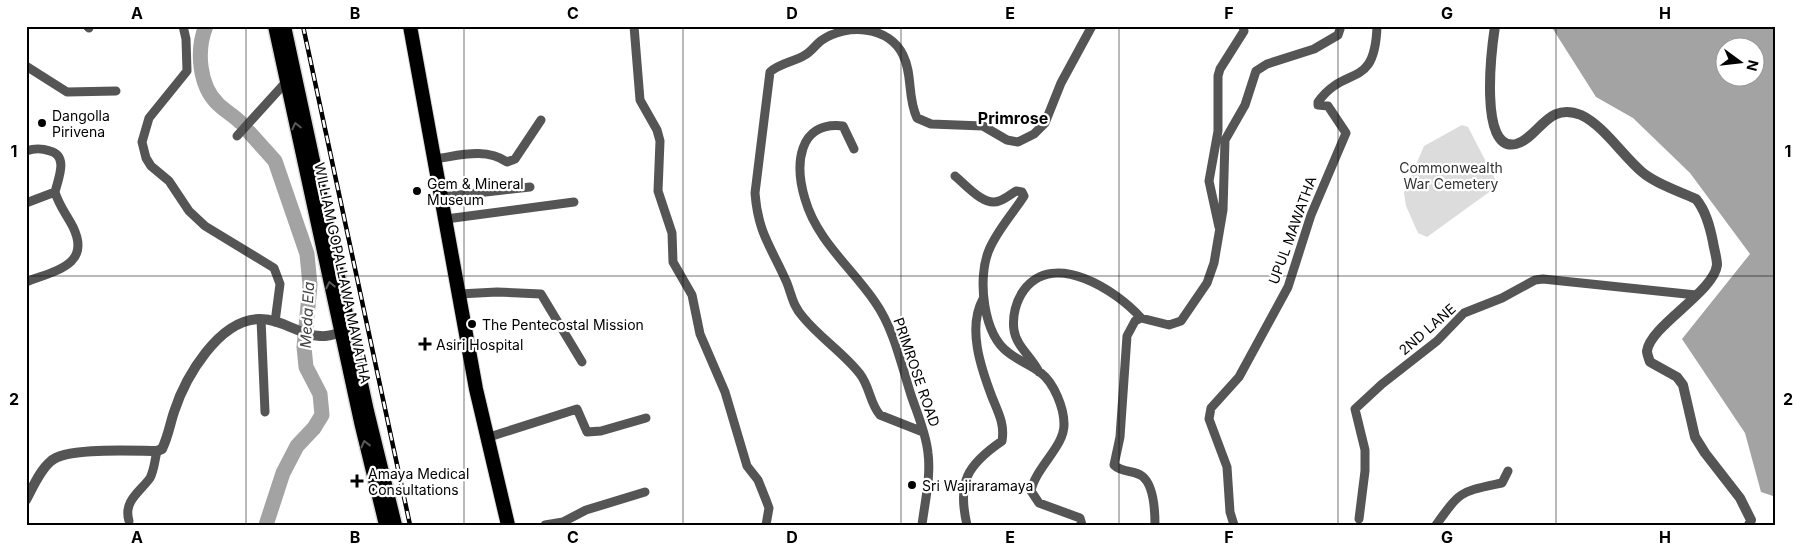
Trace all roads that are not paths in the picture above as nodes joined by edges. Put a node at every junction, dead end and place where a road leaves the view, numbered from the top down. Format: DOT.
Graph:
graph roads {
  1 [pos="183,26"];
  2 [pos="274,26"];
  3 [pos="285,26"];
  4 [pos="410,26"];
  5 [pos="634,26"];
  6 [pos="1092,26"];
  7 [pos="1341,26"];
  8 [pos="1377,26"];
  9 [pos="1495,26"];
  10 [pos="1246,28"];
  11 [pos="26,66"];
  12 [pos="286,82"];
  13 [pos="116,91"];
  14 [pos="541,120"];
  15 [pos="237,136"];
  16 [pos="854,149"];
  17 [pos="26,151"];
  18 [pos="434,159"];
  19 [pos="955,176"];
  20 [pos="530,187"];
  21 [pos="55,192"];
  22 [pos="442,197"];
  23 [pos="574,202"];
  24 [pos="26,203"];
  25 [pos="446,219"];
  26 [pos="1220,230"];
  27 [pos="26,282"];
  28 [pos="459,294"];
  29 [pos="1696,295"];
  30 [pos="983,299"];
  31 [pos="1141,318"];
  32 [pos="261,319"];
  33 [pos="275,322"];
  34 [pos="345,331"];
  35 [pos="582,362"];
  36 [pos="1039,372"];
  37 [pos="265,412"];
  38 [pos="646,418"];
  39 [pos="923,432"];
  40 [pos="486,438"];
  41 [pos="157,451"];
  42 [pos="1508,471"];
  43 [pos="645,492"];
  44 [pos="26,500"];
  45 [pos="1359,518"];
  46 [pos="129,521"];
  47 [pos="385,525"];
  48 [pos="396,525"];
  49 [pos="508,525"];
  50 [pos="544,525"];
  51 [pos="766,525"];
  52 [pos="922,525"];
  53 [pos="967,525"];
  54 [pos="1082,525"];
  55 [pos="1155,525"];
  56 [pos="1234,525"];
  57 [pos="1436,525"];
  58 [pos="1750,525"];
  1 -- 33 [label="street"];
  2 -- 12 [label="main road, WILLIAM GOPALLAWA MAWATHA"];
  3 -- 34 [label="main road, WILLIAM GOPALLAWA MAWATHA"];
  4 -- 18 [label="highway"];
  5 -- 51 [label="street"];
  6 -- 39 [label="street"];
  7 -- 26 [label="street"];
  8 -- 56 [label="street, UPUL MAWATHA"];
  9 -- 29 [label="street"];
  10 -- 26 [label="street"];
  11 -- 13 [label="street"];
  12 -- 15 [label="street"];
  34 -- 12 [label="main road, WILLIAM GOPALLAWA MAWATHA, one-way"];
  14 -- 18 [label="street"];
  16 -- 39 [label="street, PRIMROSE ROAD"];
  17 -- 21 [label="street"];
  18 -- 22 [label="highway"];
  19 -- 30 [label="street"];
  20 -- 22 [label="street"];
  21 -- 24 [label="street"];
  21 -- 27 [label="street"];
  22 -- 25 [label="highway"];
  23 -- 25 [label="street"];
  25 -- 28 [label="highway"];
  26 -- 31 [label="street"];
  28 -- 35 [label="street"];
  28 -- 40 [label="highway"];
  29 -- 45 [label="street, 2ND LANE"];
  29 -- 58 [label="street"];
  30 -- 36 [label="street"];
  30 -- 53 [label="street"];
  31 -- 36 [label="street"];
  31 -- 55 [label="street"];
  32 -- 33 [label="street"];
  32 -- 37 [label="street"];
  32 -- 41 [label="street"];
  33 -- 34 [label="street"];
  47 -- 34 [label="main road, WILLIAM GOPALLAWA MAWATHA, one-way"];
  34 -- 48 [label="main road, WILLIAM GOPALLAWA MAWATHA"];
  36 -- 54 [label="street"];
  38 -- 40 [label="street"];
  39 -- 52 [label="street, PRIMROSE ROAD"];
  40 -- 49 [label="highway"];
  41 -- 44 [label="street"];
  41 -- 46 [label="street"];
  42 -- 57 [label="street"];
  43 -- 50 [label="street"];
}
